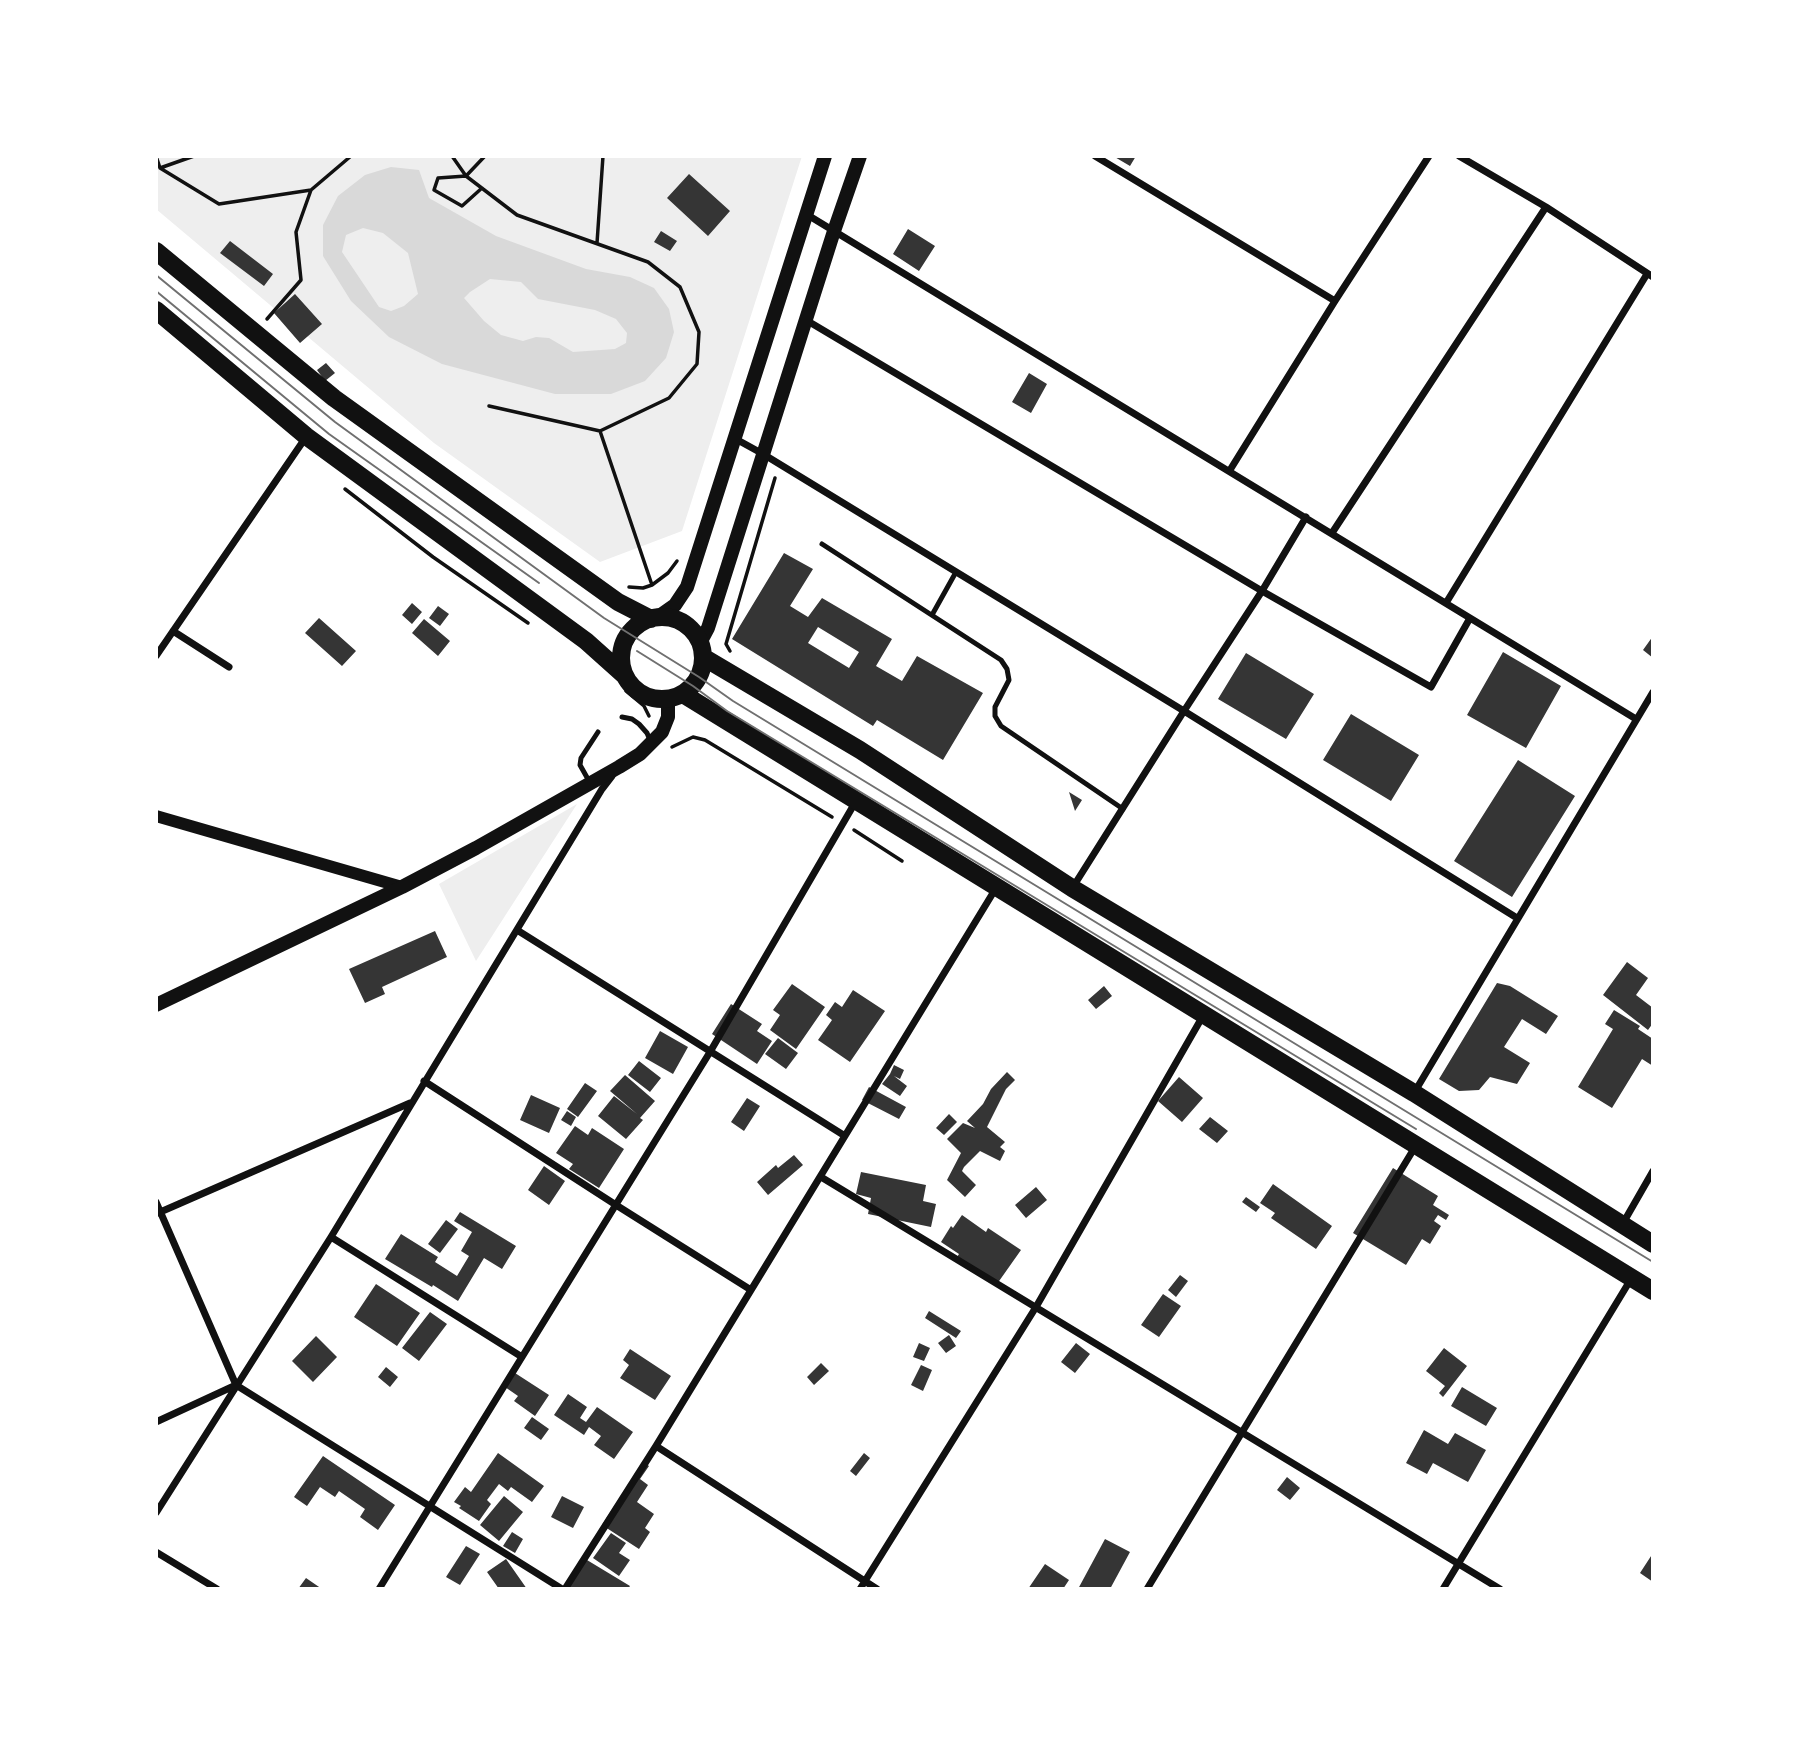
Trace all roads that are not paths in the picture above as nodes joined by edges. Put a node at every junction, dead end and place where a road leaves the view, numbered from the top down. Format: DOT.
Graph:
graph roads {
  1 [pos="825,156"];
  2 [pos="860,156"];
  3 [pos="1096,156"];
  4 [pos="1429,156"];
  5 [pos="1464,157"];
  6 [pos="1546,207"];
  7 [pos="807,214"];
  8 [pos="834,231"];
  9 [pos="156,251"];
  10 [pos="1650,276"];
  11 [pos="1335,301"];
  12 [pos="156,310"];
  13 [pos="806,320"];
  14 [pos="306,436"];
  15 [pos="734,438"];
  16 [pos="763,454"];
  17 [pos="1230,470"];
  18 [pos="1306,517"];
  19 [pos="1332,533"];
  20 [pos="822,544"];
  21 [pos="956,572"];
  22 [pos="1262,592"];
  23 [pos="1446,603"];
  24 [pos="932,615"];
  25 [pos="654,618"];
  26 [pos="1471,618"];
  27 [pos="173,631"];
  28 [pos="702,650"];
  29 [pos="156,656"];
  30 [pos="229,667"];
  31 [pos="624,675"];
  32 [pos="1653,692"];
  33 [pos="675,696"];
  34 [pos="1184,711"];
  35 [pos="622,717"];
  36 [pos="1636,719"];
  37 [pos="598,732"];
  38 [pos="652,743"];
  39 [pos="618,767"];
  40 [pos="591,784"];
  41 [pos="856,800"];
  42 [pos="1124,809"];
  43 [pos="156,816"];
  44 [pos="402,887"];
  45 [pos="996,888"];
  46 [pos="1072,888"];
  47 [pos="1517,918"];
  48 [pos="517,930"];
  49 [pos="156,1004"];
  50 [pos="1204,1013"];
  51 [pos="710,1052"];
  52 [pos="424,1081"];
  53 [pos="1414,1093"];
  54 [pos="411,1103"];
  55 [pos="845,1136"];
  56 [pos="1417,1145"];
  57 [pos="1653,1171"];
  58 [pos="821,1177"];
  59 [pos="156,1202"];
  60 [pos="616,1205"];
  61 [pos="158,1213"];
  62 [pos="1622,1225"];
  63 [pos="331,1237"];
  64 [pos="1653,1244"];
  65 [pos="1632,1278"];
  66 [pos="751,1290"];
  67 [pos="1653,1291"];
  68 [pos="1036,1307"];
  69 [pos="522,1357"];
  70 [pos="236,1385"];
  71 [pos="156,1422"];
  72 [pos="1242,1433"];
  73 [pos="656,1446"];
  74 [pos="430,1507"];
  75 [pos="156,1513"];
  76 [pos="156,1552"];
  77 [pos="1458,1564"];
  78 [pos="863,1586"];
  79 [pos="217,1589"];
  80 [pos="379,1589"];
  81 [pos="563,1589"];
  82 [pos="877,1589"];
  83 [pos="1147,1589"];
  84 [pos="1443,1589"];
  85 [pos="1500,1589"];
  1 -- 7 [label="main road"];
  2 -- 8 [label="main road"];
  3 -- 11 [label="street"];
  4 -- 11 [label="street"];
  5 -- 6 [label="street"];
  6 -- 10 [label="street"];
  6 -- 19 [label="street"];
  7 -- 8 [label="street"];
  7 -- 15 [label="main road"];
  8 -- 13 [label="main road"];
  8 -- 17 [label="street"];
  9 -- 25 [label="main road"];
  10 -- 23 [label="street"];
  11 -- 17 [label="street"];
  12 -- 14 [label="main road"];
  13 -- 16 [label="main road"];
  13 -- 22 [label="street"];
  14 -- 27 [label="street"];
  14 -- 31 [label="main road"];
  15 -- 16 [label="street"];
  15 -- 25 [label="main road"];
  16 -- 21 [label="street"];
  16 -- 28 [label="main road"];
  17 -- 18 [label="street"];
  18 -- 19 [label="street"];
  18 -- 22 [label="street"];
  19 -- 23 [label="street"];
  20 -- 24 [label="lane"];
  21 -- 24 [label="lane"];
  21 -- 34 [label="street"];
  22 -- 26 [label="street"];
  22 -- 34 [label="street"];
  23 -- 26 [label="street"];
  24 -- 42 [label="lane"];
  25 -- 28 [label="main road"];
  25 -- 31 [label="main road"];
  26 -- 36 [label="street"];
  27 -- 29 [label="street"];
  27 -- 30 [label="street"];
  28 -- 33 [label="main road"];
  28 -- 46 [label="main road"];
  31 -- 33 [label="main road"];
  32 -- 36 [label="street"];
  33 -- 38 [label="main road"];
  33 -- 41 [label="main road"];
  34 -- 42 [label="street"];
  34 -- 47 [label="street"];
  35 -- 38 [label="lane"];
  36 -- 47 [label="street"];
  37 -- 40 [label="lane"];
  38 -- 39 [label="main road"];
  39 -- 40 [label="main road"];
  39 -- 48 [label="street"];
  40 -- 44 [label="main road"];
  41 -- 45 [label="main road"];
  41 -- 51 [label="street"];
  42 -- 46 [label="street"];
  43 -- 44 [label="street"];
  44 -- 49 [label="main road"];
  45 -- 50 [label="main road"];
  45 -- 55 [label="street"];
  46 -- 53 [label="main road"];
  47 -- 53 [label="street"];
  48 -- 51 [label="street"];
  48 -- 52 [label="street"];
  50 -- 56 [label="main road"];
  50 -- 68 [label="street"];
  51 -- 55 [label="street"];
  51 -- 60 [label="street"];
  52 -- 54 [label="street"];
  52 -- 60 [label="street"];
  53 -- 62 [label="main road"];
  54 -- 61 [label="street"];
  54 -- 63 [label="street"];
  55 -- 58 [label="street"];
  56 -- 65 [label="main road"];
  56 -- 72 [label="street"];
  57 -- 62 [label="street"];
  58 -- 66 [label="street"];
  58 -- 68 [label="street"];
  59 -- 61 [label="street"];
  60 -- 66 [label="street"];
  60 -- 69 [label="street"];
  61 -- 70 [label="street"];
  62 -- 64 [label="main road"];
  63 -- 69 [label="street"];
  63 -- 70 [label="street"];
  65 -- 67 [label="main road"];
  65 -- 77 [label="street"];
  66 -- 73 [label="street"];
  68 -- 72 [label="street"];
  68 -- 78 [label="street"];
  69 -- 74 [label="street"];
  70 -- 71 [label="street"];
  70 -- 74 [label="street"];
  70 -- 75 [label="street"];
  72 -- 77 [label="street"];
  72 -- 83 [label="street"];
  73 -- 78 [label="street"];
  73 -- 81 [label="street"];
  74 -- 80 [label="street"];
  74 -- 81 [label="street"];
  76 -- 79 [label="street"];
  77 -- 84 [label="street"];
  77 -- 85 [label="street"];
  78 -- 82 [label="street"];
}
